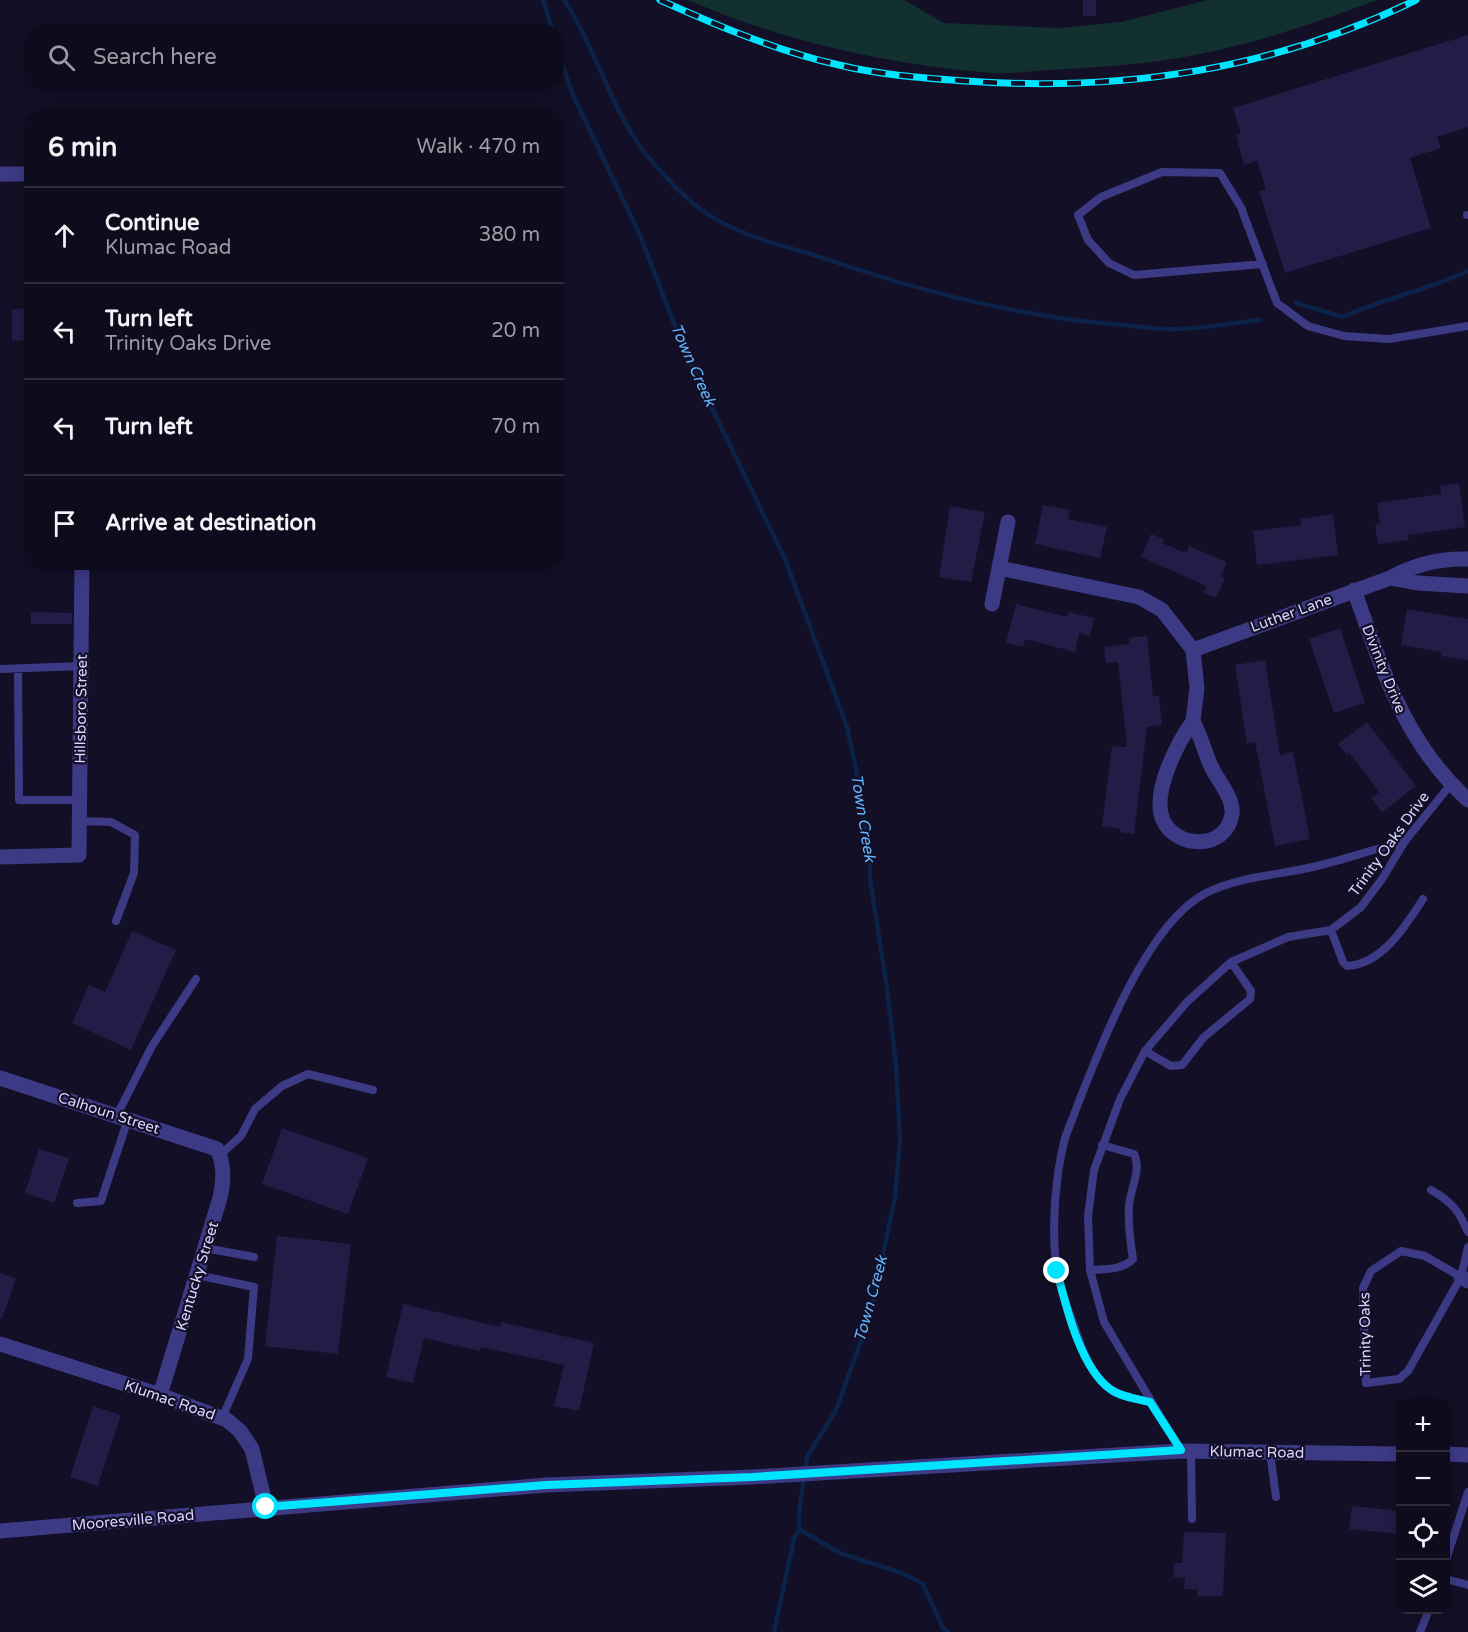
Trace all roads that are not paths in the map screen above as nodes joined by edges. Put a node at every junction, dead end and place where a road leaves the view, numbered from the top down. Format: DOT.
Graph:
graph roads {
  1 [pos="0,174"];
  2 [pos="24,174"];
  3 [pos="1263,264"];
  4 [pos="1468,326"];
  5 [pos="1008,522"];
  6 [pos="1468,559"];
  7 [pos="999,568"];
  8 [pos="82,570"];
  9 [pos="1390,578"];
  10 [pos="1468,586"];
  11 [pos="1354,590"];
  12 [pos="992,604"];
  13 [pos="1193,650"];
  14 [pos="81,666"];
  15 [pos="0,669"];
  16 [pos="18,669"];
  17 [pos="1193,721"];
  18 [pos="1451,784"];
  19 [pos="80,800"];
  20 [pos="1468,800"];
  21 [pos="79,821"];
  22 [pos="1405,841"];
  23 [pos="0,857"];
  24 [pos="1423,899"];
  25 [pos="116,921"];
  26 [pos="1330,930"];
  27 [pos="1231,962"];
  28 [pos="196,979"];
  29 [pos="1145,1051"];
  30 [pos="0,1078"];
  31 [pos="373,1090"];
  32 [pos="123,1117"];
  33 [pos="1102,1144"];
  34 [pos="219,1152"];
  35 [pos="1431,1190"];
  36 [pos="77,1203"];
  37 [pos="1468,1232"];
  38 [pos="1468,1247"];
  39 [pos="205,1248"];
  40 [pos="254,1257"];
  41 [pos="1090,1270"];
  42 [pos="197,1275"];
  43 [pos="1464,1279"];
  44 [pos="0,1344"];
  45 [pos="160,1395"];
  46 [pos="1150,1402"];
  47 [pos="222,1418"];
  48 [pos="1186,1451"];
  49 [pos="1270,1452"];
  50 [pos="1396,1454"];
  51 [pos="1450,1454"];
  52 [pos="1468,1455"];
  53 [pos="1468,1492"];
  54 [pos="1276,1497"];
  55 [pos="266,1507"];
  56 [pos="1192,1519"];
  57 [pos="0,1531"];
  58 [pos="1450,1548"];
  59 [pos="1450,1580"];
  60 [pos="1468,1585"];
  61 [pos="1427,1614"];
  62 [pos="1420,1632"];
  1 -- 2 [label="street"];
  3 -- 3 [label="lane"];
  3 -- 4 [label="lane"];
  5 -- 7 [label="street"];
  6 -- 9 [label="street, Luther Lane"];
  7 -- 12 [label="street"];
  7 -- 13 [label="street"];
  8 -- 14 [label="street, Hillsboro Street"];
  9 -- 10 [label="street, Luther Lane"];
  9 -- 11 [label="street, Luther Lane"];
  11 -- 13 [label="street, Luther Lane"];
  11 -- 18 [label="street, Divinity Drive"];
  13 -- 17 [label="street"];
  14 -- 16 [label="lane"];
  14 -- 19 [label="street, Hillsboro Street"];
  15 -- 16 [label="lane"];
  16 -- 19 [label="lane"];
  17 -- 17 [label="street"];
  18 -- 20 [label="street, Divinity Drive"];
  18 -- 22 [label="lane, Trinity Oaks Drive"];
  19 -- 21 [label="street, Hillsboro Street"];
  21 -- 23 [label="street, Hillsboro Street"];
  21 -- 25 [label="lane"];
  22 -- 26 [label="lane, Trinity Oaks Drive"];
  22 -- 46 [label="lane"];
  24 -- 26 [label="lane"];
  26 -- 27 [label="lane, Trinity Oaks Drive"];
  27 -- 29 [label="lane, Trinity Oaks Drive"];
  27 -- 29 [label="lane"];
  28 -- 32 [label="lane"];
  29 -- 33 [label="lane, Trinity Oaks Drive"];
  30 -- 32 [label="street, Calhoun Street"];
  31 -- 34 [label="lane"];
  32 -- 34 [label="street, Calhoun Street"];
  32 -- 36 [label="lane"];
  33 -- 41 [label="lane, Trinity Oaks Drive"];
  33 -- 41 [label="lane"];
  34 -- 39 [label="street, Kentucky Street"];
  35 -- 37 [label="lane"];
  38 -- 43 [label="lane"];
  39 -- 40 [label="lane"];
  39 -- 42 [label="street, Kentucky Street"];
  41 -- 46 [label="lane, Trinity Oaks Drive"];
  42 -- 45 [label="street, Kentucky Street"];
  42 -- 47 [label="lane"];
  43 -- 43 [label="lane, Trinity Oaks"];
  44 -- 45 [label="street, Klumac Road"];
  45 -- 47 [label="street, Klumac Road"];
  46 -- 48 [label="lane, Trinity Oaks Drive"];
  47 -- 55 [label="street, Klumac Road"];
  48 -- 49 [label="street, Klumac Road"];
  48 -- 55 [label="street, Klumac Road"];
  48 -- 56 [label="lane"];
  49 -- 50 [label="street, Klumac Road"];
  49 -- 54 [label="lane"];
  51 -- 52 [label="street"];
  53 -- 58 [label="lane"];
  55 -- 57 [label="street, Mooresville Road"];
  59 -- 60 [label="lane"];
  61 -- 62 [label="lane"];
}
